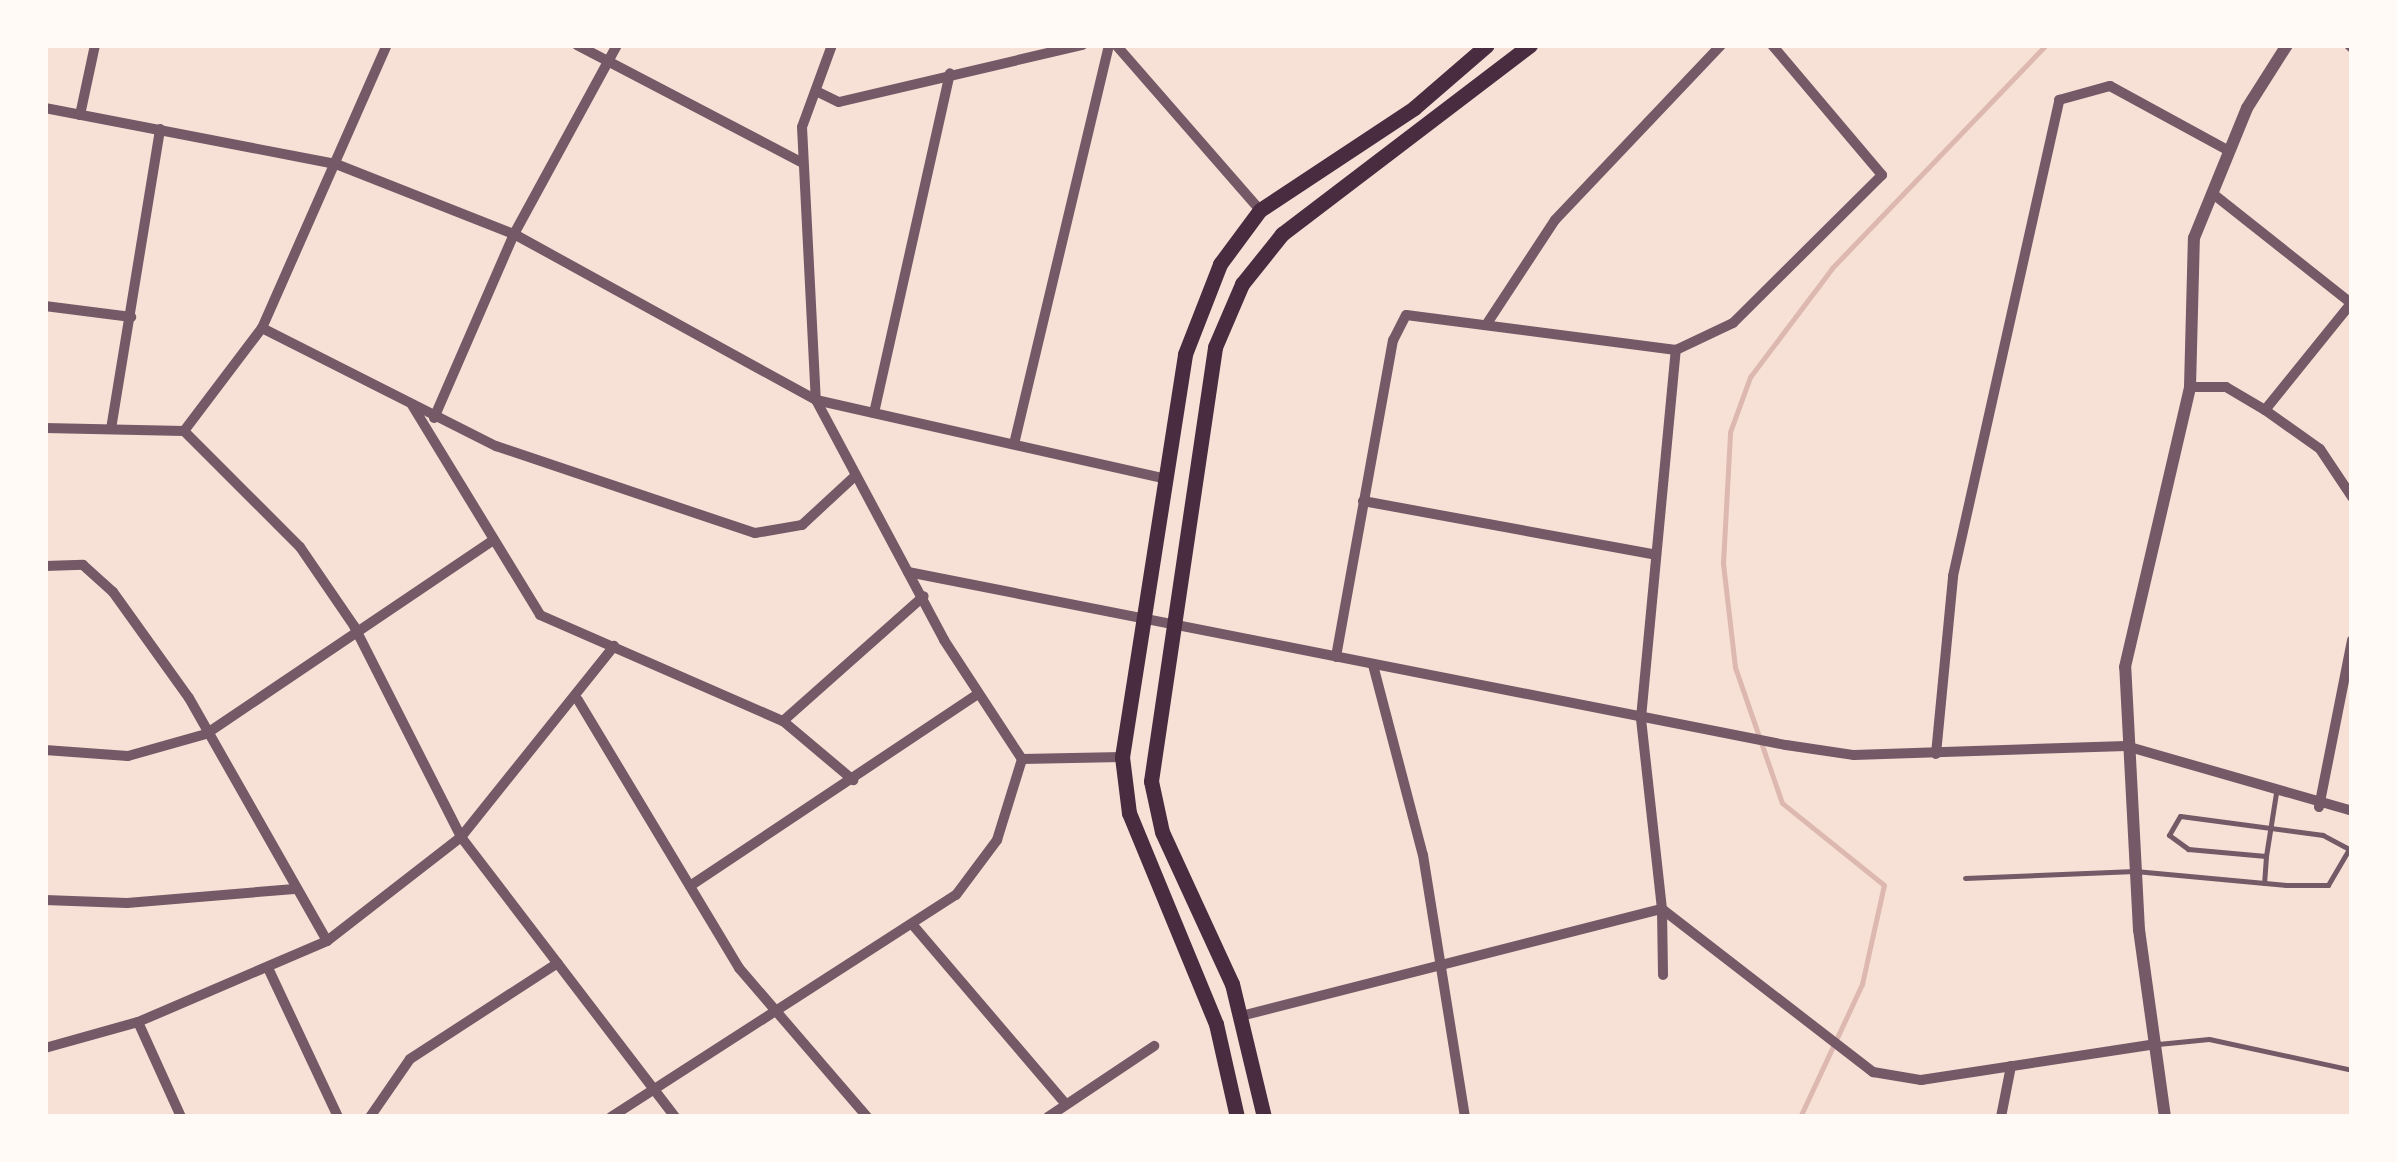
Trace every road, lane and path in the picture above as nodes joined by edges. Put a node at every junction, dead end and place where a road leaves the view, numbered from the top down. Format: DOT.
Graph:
graph roads {
  1 [pos="95,45"];
  2 [pos="387,45"];
  3 [pos="576,45"];
  4 [pos="617,45"];
  5 [pos="832,45"];
  6 [pos="1082,45"];
  7 [pos="1112,45"];
  8 [pos="1487,45"];
  9 [pos="1530,45"];
  10 [pos="1721,45"];
  11 [pos="1772,45"];
  12 [pos="2287,45"];
  13 [pos="610,62"];
  14 [pos="950,73"];
  15 [pos="816,92"];
  16 [pos="45,108"];
  17 [pos="80,114"];
  18 [pos="160,129"];
  19 [pos="2229,151"];
  20 [pos="803,163"];
  21 [pos="336,164"];
  22 [pos="2212,193"];
  23 [pos="1260,210"];
  24 [pos="514,234"];
  25 [pos="2352,302"];
  26 [pos="45,306"];
  27 [pos="131,317"];
  28 [pos="1488,322"];
  29 [pos="262,328"];
  30 [pos="1676,350"];
  31 [pos="2190,386"];
  32 [pos="406,396"];
  33 [pos="816,400"];
  34 [pos="2265,410"];
  35 [pos="874,413"];
  36 [pos="434,418"];
  37 [pos="45,428"];
  38 [pos="110,428"];
  39 [pos="184,431"];
  40 [pos="1014,444"];
  41 [pos="856,476"];
  42 [pos="1166,479"];
  43 [pos="2352,497"];
  44 [pos="1364,501"];
  45 [pos="494,540"];
  46 [pos="1653,554"];
  47 [pos="45,566"];
  48 [pos="908,572"];
  49 [pos="924,596"];
  50 [pos="1145,618"];
  51 [pos="354,626"];
  52 [pos="1175,626"];
  53 [pos="2352,640"];
  54 [pos="614,646"];
  55 [pos="1336,657"];
  56 [pos="1373,665"];
  57 [pos="976,695"];
  58 [pos="578,700"];
  59 [pos="1641,718"];
  60 [pos="784,720"];
  61 [pos="206,734"];
  62 [pos="2126,746"];
  63 [pos="45,750"];
  64 [pos="1936,754"];
  65 [pos="1122,756"];
  66 [pos="1022,759"];
  67 [pos="853,780"];
  68 [pos="2276,793"];
  69 [pos="2319,807"];
  70 [pos="2352,811"];
  71 [pos="2270,828"];
  72 [pos="461,836"];
  73 [pos="2266,856"];
  74 [pos="2134,871"];
  75 [pos="1966,878"];
  76 [pos="2264,883"];
  77 [pos="690,886"];
  78 [pos="294,889"];
  79 [pos="45,900"];
  80 [pos="1662,909"];
  81 [pos="912,924"];
  82 [pos="327,941"];
  83 [pos="558,964"];
  84 [pos="1438,965"];
  85 [pos="268,968"];
  86 [pos="1663,975"];
  87 [pos="774,1012"];
  88 [pos="1241,1016"];
  89 [pos="138,1022"];
  90 [pos="2156,1044"];
  91 [pos="1154,1046"];
  92 [pos="45,1048"];
  93 [pos="2011,1066"];
  94 [pos="2352,1070"];
  95 [pos="654,1086"];
  96 [pos="1066,1104"];
  97 [pos="181,1117"];
  98 [pos="338,1117"];
  99 [pos="370,1117"];
  100 [pos="611,1117"];
  101 [pos="675,1117"];
  102 [pos="867,1117"];
  103 [pos="1048,1117"];
  104 [pos="1237,1117"];
  105 [pos="1264,1117"];
  106 [pos="1465,1117"];
  107 [pos="2000,1117"];
  108 [pos="2165,1117"];
  1 -- 17 [label="street"];
  2 -- 21 [label="street"];
  3 -- 13 [label="street"];
  4 -- 13 [label="street"];
  5 -- 15 [label="street"];
  6 -- 14 [label="street"];
  7 -- 23 [label="street"];
  7 -- 40 [label="street"];
  8 -- 23 [label="main road"];
  9 -- 52 [label="main road"];
  10 -- 28 [label="street"];
  11 -- 30 [label="street"];
  12 -- 19 [label="street"];
  13 -- 20 [label="street"];
  13 -- 24 [label="street"];
  14 -- 15 [label="street"];
  14 -- 35 [label="street"];
  15 -- 20 [label="street"];
  16 -- 17 [label="street"];
  17 -- 18 [label="street"];
  18 -- 21 [label="street"];
  18 -- 27 [label="street"];
  19 -- 22 [label="street"];
  19 -- 64 [label="street"];
  20 -- 33 [label="street"];
  21 -- 24 [label="street"];
  21 -- 29 [label="street"];
  22 -- 25 [label="street"];
  22 -- 31 [label="street"];
  23 -- 42 [label="main road"];
  24 -- 33 [label="street"];
  24 -- 36 [label="street"];
  25 -- 34 [label="street"];
  26 -- 27 [label="street"];
  27 -- 38 [label="street"];
  28 -- 30 [label="street"];
  28 -- 44 [label="street"];
  29 -- 32 [label="street"];
  29 -- 39 [label="street"];
  30 -- 46 [label="street"];
  31 -- 34 [label="street"];
  31 -- 62 [label="street"];
  32 -- 36 [label="street"];
  32 -- 45 [label="street"];
  33 -- 35 [label="street"];
  33 -- 41 [label="street"];
  34 -- 43 [label="street"];
  35 -- 40 [label="street"];
  36 -- 41 [label="street"];
  37 -- 38 [label="street"];
  38 -- 39 [label="street"];
  39 -- 51 [label="street"];
  40 -- 42 [label="street"];
  41 -- 48 [label="street"];
  42 -- 50 [label="main road"];
  44 -- 46 [label="street"];
  44 -- 55 [label="street"];
  45 -- 51 [label="street"];
  45 -- 54 [label="street"];
  46 -- 59 [label="street"];
  47 -- 61 [label="street"];
  48 -- 49 [label="street"];
  48 -- 50 [label="street"];
  49 -- 57 [label="street"];
  49 -- 60 [label="street"];
  50 -- 52 [label="street"];
  50 -- 65 [label="main road"];
  51 -- 61 [label="street"];
  51 -- 72 [label="street"];
  52 -- 55 [label="street"];
  52 -- 88 [label="main road"];
  53 -- 69 [label="street"];
  54 -- 58 [label="street"];
  54 -- 60 [label="street"];
  55 -- 56 [label="street"];
  56 -- 59 [label="street"];
  56 -- 84 [label="street"];
  57 -- 66 [label="street"];
  57 -- 67 [label="street"];
  58 -- 72 [label="street"];
  58 -- 77 [label="street"];
  59 -- 64 [label="street"];
  59 -- 80 [label="street"];
  60 -- 67 [label="street"];
  61 -- 63 [label="street"];
  61 -- 78 [label="street"];
  62 -- 64 [label="street"];
  62 -- 68 [label="street"];
  62 -- 74 [label="street"];
  65 -- 66 [label="street"];
  65 -- 104 [label="main road"];
  66 -- 81 [label="street"];
  67 -- 77 [label="street"];
  68 -- 69 [label="street"];
  68 -- 71 [label="lane"];
  69 -- 70 [label="street"];
  71 -- 73 [label="lane"];
  71 -- 73 [label="lane"];
  71 -- 76 [label="lane"];
  72 -- 82 [label="street"];
  72 -- 83 [label="street"];
  73 -- 76 [label="lane"];
  74 -- 75 [label="lane"];
  74 -- 76 [label="lane"];
  74 -- 90 [label="street"];
  77 -- 87 [label="street"];
  78 -- 79 [label="street"];
  78 -- 82 [label="street"];
  80 -- 84 [label="street"];
  80 -- 86 [label="street"];
  80 -- 93 [label="street"];
  81 -- 87 [label="street"];
  81 -- 96 [label="street"];
  82 -- 85 [label="street"];
  83 -- 95 [label="street"];
  83 -- 99 [label="street"];
  84 -- 88 [label="street"];
  84 -- 106 [label="street"];
  85 -- 89 [label="street"];
  85 -- 98 [label="street"];
  87 -- 95 [label="street"];
  87 -- 102 [label="street"];
  88 -- 105 [label="main road"];
  89 -- 92 [label="street"];
  89 -- 97 [label="street"];
  90 -- 93 [label="street"];
  90 -- 94 [label="lane"];
  90 -- 108 [label="street"];
  91 -- 96 [label="street"];
  93 -- 107 [label="street"];
  95 -- 100 [label="street"];
  95 -- 101 [label="street"];
  96 -- 103 [label="street"];
}
